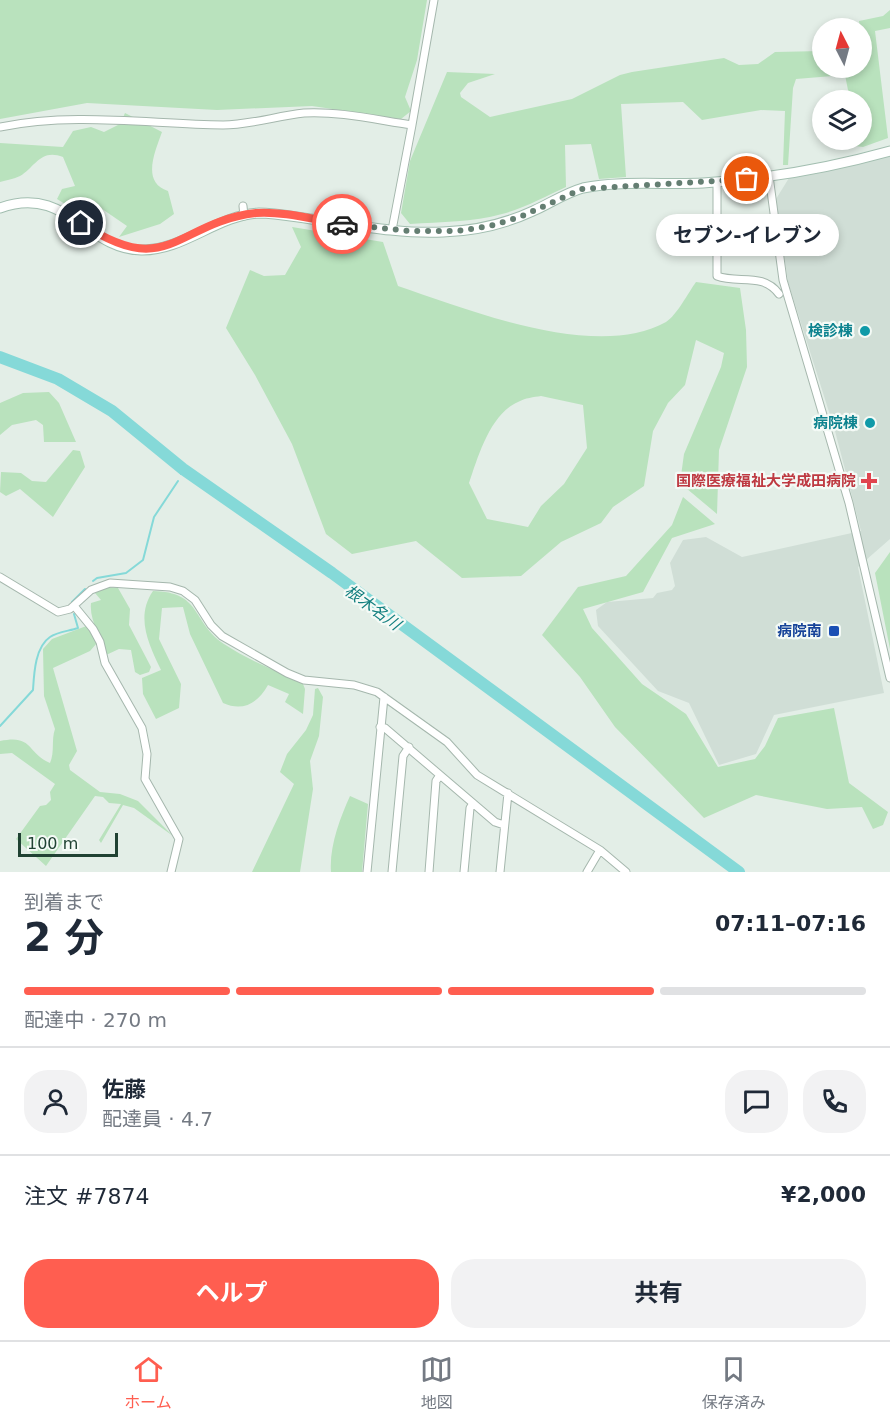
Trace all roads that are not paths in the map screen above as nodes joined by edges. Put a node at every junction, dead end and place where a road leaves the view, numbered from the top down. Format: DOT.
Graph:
graph roads {
  1 [pos="434,0"];
  2 [pos="412,125"];
  3 [pos="0,127"];
  4 [pos="890,151"];
  5 [pos="769,176"];
  6 [pos="717,182"];
  7 [pos="0,208"];
  8 [pos="393,230"];
  9 [pos="778,294"];
  10 [pos="0,577"];
  11 [pos="75,606"];
  12 [pos="890,678"];
  13 [pos="384,697"];
  14 [pos="380,727"];
  15 [pos="409,747"];
  16 [pos="440,775"];
  17 [pos="508,793"];
  18 [pos="473,803"];
  19 [pos="504,825"];
  20 [pos="600,850"];
  21 [pos="171,872"];
  22 [pos="367,872"];
  23 [pos="392,872"];
  24 [pos="429,872"];
  25 [pos="464,872"];
  26 [pos="500,872"];
  27 [pos="587,872"];
  28 [pos="626,872"];
  1 -- 2 [label="street"];
  2 -- 3 [label="street"];
  2 -- 8 [label="street"];
  4 -- 5 [label="street"];
  5 -- 6 [label="street"];
  5 -- 12 [label="street"];
  6 -- 8 [label="street"];
  6 -- 9 [label="street"];
  7 -- 8 [label="street"];
  10 -- 11 [label="street"];
  11 -- 13 [label="street"];
  11 -- 21 [label="street"];
  13 -- 14 [label="street"];
  13 -- 17 [label="street"];
  14 -- 15 [label="street"];
  14 -- 22 [label="street"];
  15 -- 16 [label="street"];
  15 -- 23 [label="street"];
  16 -- 18 [label="street"];
  16 -- 24 [label="street"];
  17 -- 19 [label="street"];
  17 -- 20 [label="street"];
  18 -- 19 [label="street"];
  18 -- 25 [label="street"];
  19 -- 26 [label="street"];
  20 -- 27 [label="street"];
  20 -- 28 [label="street"];
}
